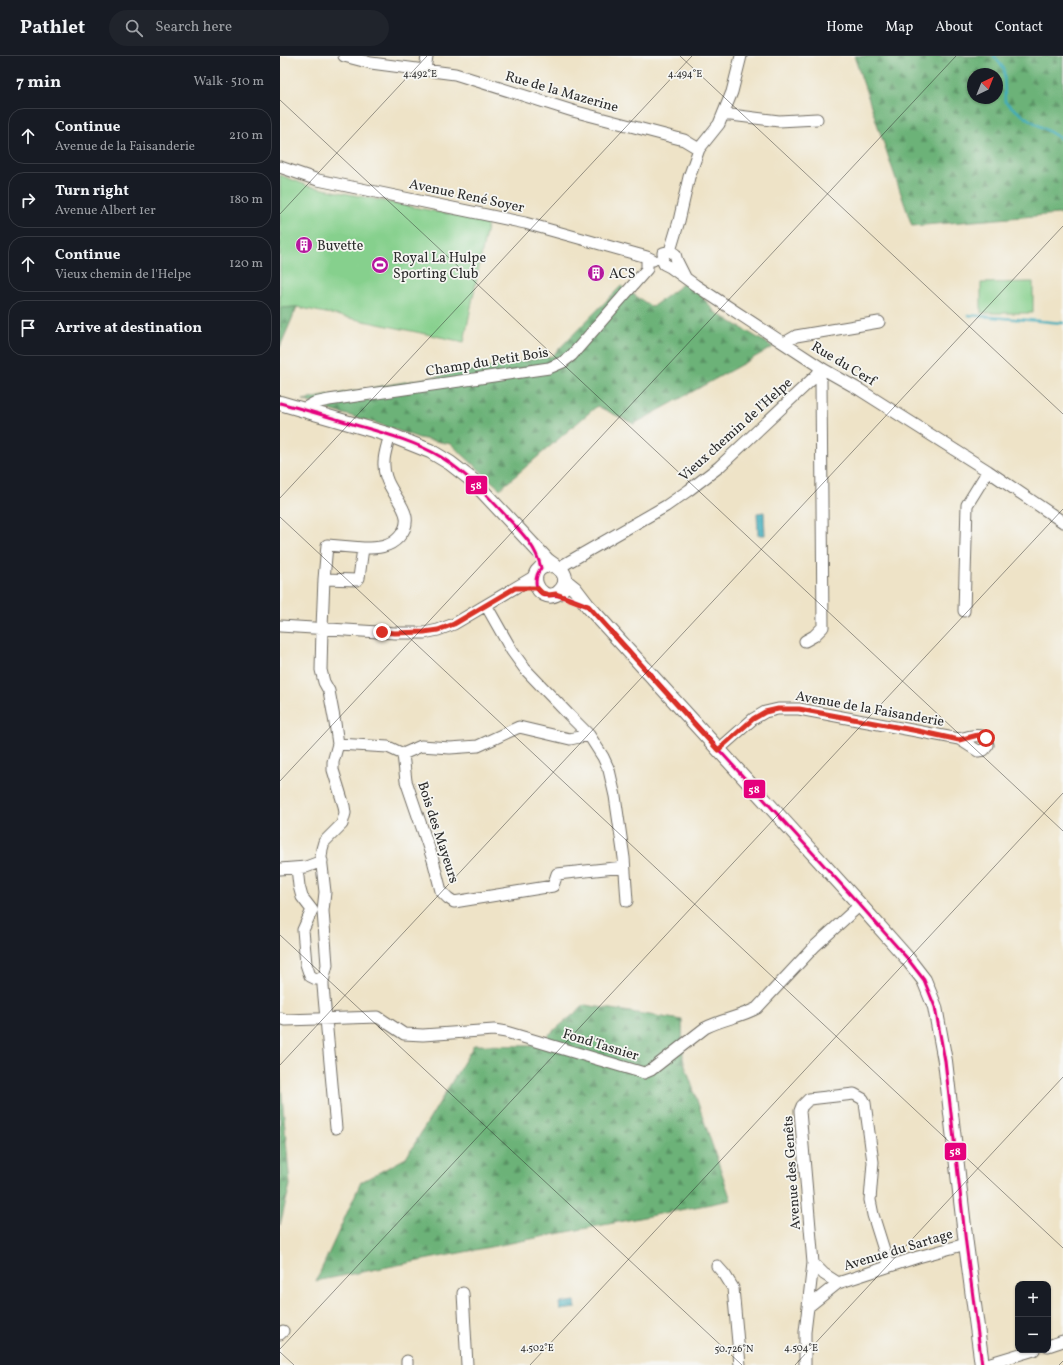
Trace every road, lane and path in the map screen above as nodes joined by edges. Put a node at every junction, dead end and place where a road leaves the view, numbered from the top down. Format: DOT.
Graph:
graph roads {
  1 [pos="344,56"];
  2 [pos="427,56"];
  3 [pos="741,56"];
  4 [pos="426,70"];
  5 [pos="723,114"];
  6 [pos="817,119"];
  7 [pos="699,148"];
  8 [pos="280,167"];
  9 [pos="647,256"];
  10 [pos="669,259"];
  11 [pos="879,322"];
  12 [pos="784,343"];
  13 [pos="821,371"];
  14 [pos="280,403"];
  15 [pos="303,409"];
  16 [pos="390,435"];
  17 [pos="988,471"];
  18 [pos="1063,522"];
  19 [pos="363,548"];
  20 [pos="549,575"];
  21 [pos="324,579"];
  22 [pos="556,594"];
  23 [pos="486,605"];
  24 [pos="588,606"];
  25 [pos="964,611"];
  26 [pos="280,626"];
  27 [pos="322,628"];
  28 [pos="805,641"];
  29 [pos="589,735"];
  30 [pos="959,740"];
  31 [pos="338,744"];
  32 [pos="718,750"];
  33 [pos="404,754"];
  34 [pos="322,861"];
  35 [pos="624,867"];
  36 [pos="297,868"];
  37 [pos="280,869"];
  38 [pos="627,902"];
  39 [pos="860,905"];
  40 [pos="323,908"];
  41 [pos="312,910"];
  42 [pos="324,978"];
  43 [pos="280,1018"];
  44 [pos="326,1019"];
  45 [pos="336,1128"];
  46 [pos="966,1244"];
  47 [pos="813,1263"];
  48 [pos="717,1266"];
  49 [pos="889,1266"];
  50 [pos="838,1283"];
  51 [pos="463,1294"];
  52 [pos="808,1307"];
  53 [pos="1063,1341"];
  54 [pos="1051,1345"];
  55 [pos="1024,1353"];
  56 [pos="467,1365"];
  57 [pos="740,1365"];
  58 [pos="805,1365"];
  59 [pos="983,1365"];
  1 -- 4 [label="street, Rue de la Mazerine"];
  2 -- 4 [label="street"];
  3 -- 5 [label="street"];
  4 -- 7 [label="street, Rue de la Mazerine"];
  5 -- 6 [label="street"];
  5 -- 7 [label="street"];
  7 -- 10 [label="street"];
  8 -- 9 [label="street, Avenue René Soyer"];
  9 -- 10 [label="street, Avenue René Soyer"];
  9 -- 15 [label="street, Champ du Petit Bois"];
  10 -- 12 [label="street, Rue du Cerf"];
  11 -- 12 [label="street"];
  12 -- 13 [label="street, Rue du Cerf"];
  13 -- 17 [label="street, Rue du Cerf"];
  13 -- 20 [label="street, Vieux chemin de l'Helpe"];
  13 -- 28 [label="street, Rue du Cerf"];
  14 -- 15 [label="main road"];
  15 -- 16 [label="main road"];
  16 -- 19 [label="street"];
  16 -- 20 [label="main road"];
  17 -- 18 [label="street, Rue du Cerf"];
  17 -- 25 [label="street"];
  19 -- 21 [label="street"];
  19 -- 21 [label="street"];
  20 -- 22 [label="main road"];
  20 -- 22 [label="main road"];
  20 -- 23 [label="street, Vieux chemin de l'Helpe"];
  20 -- 24 [label="main road"];
  21 -- 27 [label="street"];
  22 -- 24 [label="main road"];
  23 -- 27 [label="street, Vieux chemin de l'Helpe"];
  23 -- 29 [label="street"];
  24 -- 32 [label="main road"];
  26 -- 27 [label="street, Vieux chemin de l'Helpe"];
  27 -- 31 [label="street"];
  29 -- 33 [label="street"];
  29 -- 35 [label="street"];
  30 -- 32 [label="street, Avenue de la Faisanderie"];
  31 -- 33 [label="street"];
  31 -- 34 [label="street"];
  32 -- 39 [label="main road"];
  33 -- 35 [label="street, Bois des Mayeurs"];
  34 -- 36 [label="street"];
  34 -- 40 [label="street"];
  35 -- 38 [label="street"];
  36 -- 37 [label="street"];
  36 -- 41 [label="street"];
  39 -- 44 [label="street, Fond Tasnier"];
  39 -- 46 [label="main road"];
  40 -- 41 [label="street"];
  40 -- 42 [label="street"];
  41 -- 42 [label="street"];
  42 -- 44 [label="street"];
  43 -- 44 [label="street, Fond Tasnier"];
  44 -- 45 [label="street"];
  46 -- 49 [label="street, Avenue du Sartage"];
  46 -- 59 [label="main road"];
  47 -- 49 [label="street, Avenue des Genêts"];
  47 -- 50 [label="street, Avenue du Sartage"];
  47 -- 52 [label="street, Avenue des Genêts"];
  48 -- 57 [label="street"];
  49 -- 50 [label="street, Avenue du Sartage"];
  50 -- 52 [label="street, Avenue du Sartage"];
  51 -- 56 [label="street"];
  52 -- 58 [label="street"];
  53 -- 54 [label="street"];
  55 -- 59 [label="street"];
}
